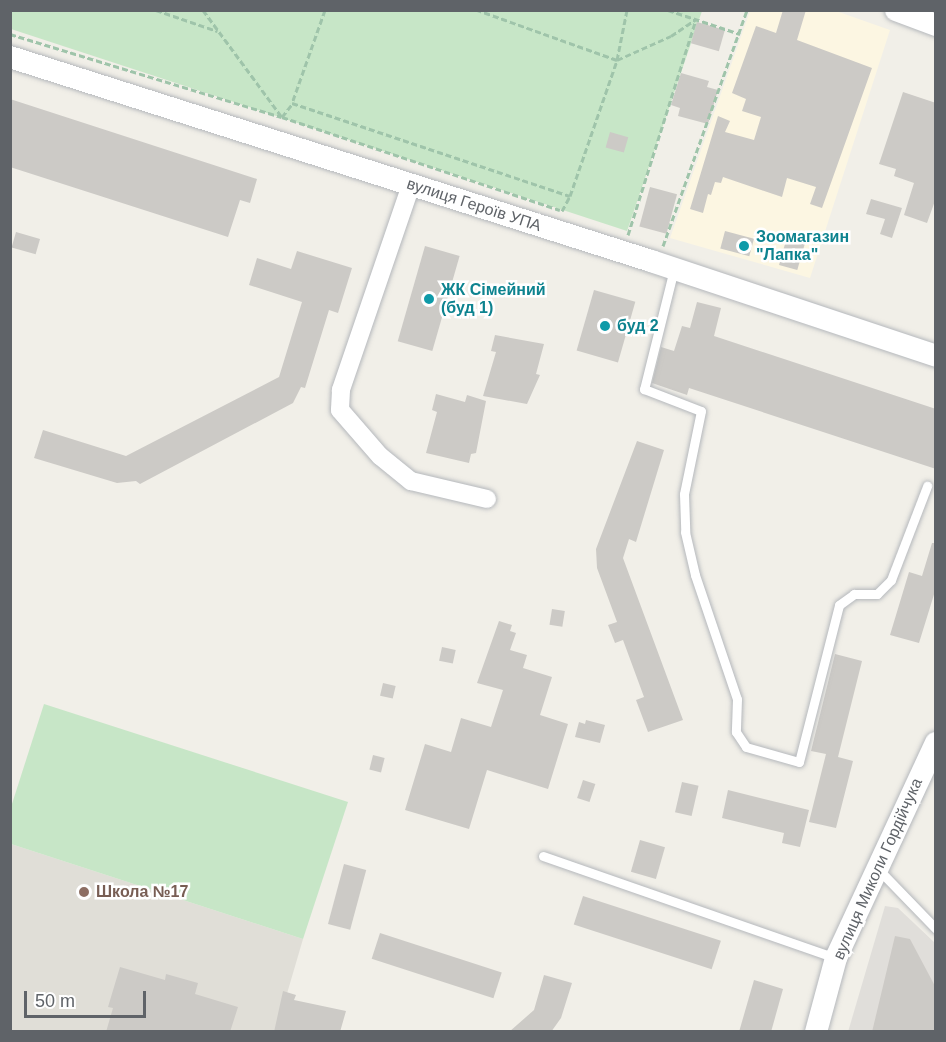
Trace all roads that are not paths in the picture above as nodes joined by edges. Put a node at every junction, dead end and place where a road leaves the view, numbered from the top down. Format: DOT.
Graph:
graph roads {
  1 [pos="896,10"];
  2 [pos="931,19"];
  3 [pos="10,57"];
  4 [pos="411,185"];
  5 [pos="674,269"];
  6 [pos="936,356"];
  7 [pos="927,486"];
  8 [pos="487,499"];
  9 [pos="936,743"];
  10 [pos="543,856"];
  11 [pos="877,868"];
  12 [pos="936,929"];
  13 [pos="836,958"];
  14 [pos="816,1032"];
  1 -- 2 [label="street"];
  3 -- 4 [label="street, вулиця Героїв УПА"];
  4 -- 5 [label="street, вулиця Героїв УПА"];
  4 -- 8 [label="street"];
  5 -- 6 [label="street, вулиця Героїв УПА"];
  5 -- 7 [label="lane"];
  9 -- 11 [label="street, вулиця Миколи Гордійчука"];
  10 -- 13 [label="lane"];
  11 -- 12 [label="lane"];
  11 -- 13 [label="street, вулиця Миколи Гордійчука"];
  13 -- 14 [label="street, вулиця Миколи Гордійчука"];
}
